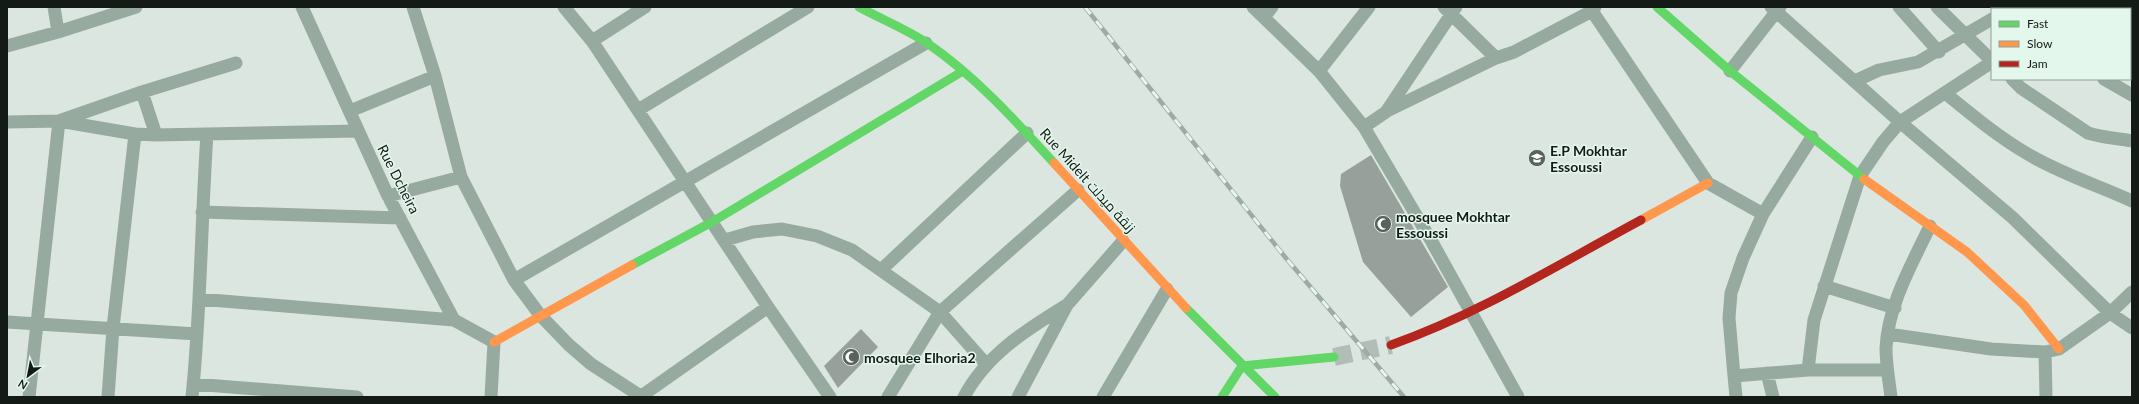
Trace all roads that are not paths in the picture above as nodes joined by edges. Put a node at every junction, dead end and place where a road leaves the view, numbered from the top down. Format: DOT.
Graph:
graph roads {
  1 [pos="54,7"];
  2 [pos="136,7"];
  3 [pos="302,7"];
  4 [pos="413,7"];
  5 [pos="564,7"];
  6 [pos="645,7"];
  7 [pos="808,7"];
  8 [pos="860,7"];
  9 [pos="1253,7"];
  10 [pos="1369,7"];
  11 [pos="1657,7"];
  12 [pos="1899,7"];
  13 [pos="1937,7"];
  14 [pos="1450,9"];
  15 [pos="1593,9"];
  16 [pos="1776,9"];
  17 [pos="1268,12"];
  18 [pos="1991,20"];
  19 [pos="58,32"];
  20 [pos="1965,36"];
  21 [pos="592,41"];
  22 [pos="926,43"];
  23 [pos="7,46"];
  24 [pos="1939,52"];
  25 [pos="1496,58"];
  26 [pos="1991,61"];
  27 [pos="236,63"];
  28 [pos="1991,63"];
  29 [pos="1319,71"];
  30 [pos="1730,71"];
  31 [pos="963,72"];
  32 [pos="435,76"];
  33 [pos="2013,80"];
  34 [pos="2106,80"];
  35 [pos="1855,81"];
  36 [pos="142,92"];
  37 [pos="1945,93"];
  38 [pos="2132,96"];
  39 [pos="638,110"];
  40 [pos="350,111"];
  41 [pos="1386,112"];
  42 [pos="59,121"];
  43 [pos="7,122"];
  44 [pos="1900,122"];
  45 [pos="1364,127"];
  46 [pos="357,131"];
  47 [pos="1027,133"];
  48 [pos="135,134"];
  49 [pos="207,134"];
  50 [pos="156,135"];
  51 [pos="1812,137"];
  52 [pos="2132,141"];
  53 [pos="1860,176"];
  54 [pos="461,177"];
  55 [pos="686,182"];
  56 [pos="1708,183"];
  57 [pos="1078,190"];
  58 [pos="388,196"];
  59 [pos="2132,201"];
  60 [pos="202,212"];
  61 [pos="1763,214"];
  62 [pos="400,218"];
  63 [pos="712,222"];
  64 [pos="1930,226"];
  65 [pos="725,240"];
  66 [pos="1123,241"];
  67 [pos="881,270"];
  68 [pos="514,280"];
  69 [pos="1824,286"];
  70 [pos="1167,289"];
  71 [pos="2132,292"];
  72 [pos="199,299"];
  73 [pos="1067,305"];
  74 [pos="768,307"];
  75 [pos="1895,308"];
  76 [pos="940,312"];
  77 [pos="1472,312"];
  78 [pos="2110,313"];
  79 [pos="540,315"];
  80 [pos="454,320"];
  81 [pos="7,322"];
  82 [pos="38,323"];
  83 [pos="113,328"];
  84 [pos="2132,328"];
  85 [pos="197,334"];
  86 [pos="1888,334"];
  87 [pos="494,342"];
  88 [pos="1391,345"];
  89 [pos="2058,349"];
  90 [pos="2045,352"];
  91 [pos="1334,357"];
  92 [pos="986,364"];
  93 [pos="1242,366"];
  94 [pos="1808,370"];
  95 [pos="1888,370"];
  96 [pos="1767,373"];
  97 [pos="1734,376"];
  98 [pos="192,390"];
  99 [pos="282,395"];
  100 [pos="641,396"];
  101 [pos="29,397"];
  102 [pos="108,397"];
  103 [pos="357,397"];
  104 [pos="491,397"];
  105 [pos="830,397"];
  106 [pos="888,397"];
  107 [pos="964,397"];
  108 [pos="1018,397"];
  109 [pos="1102,397"];
  110 [pos="1222,397"];
  111 [pos="1275,397"];
  112 [pos="1518,397"];
  113 [pos="1736,397"];
  114 [pos="1773,397"];
  115 [pos="1891,397"];
  116 [pos="2046,397"];
  1 -- 19 [label="street"];
  2 -- 19 [label="street"];
  3 -- 40 [label="street, Rue Dcheira"];
  4 -- 32 [label="street"];
  5 -- 21 [label="street"];
  6 -- 21 [label="street"];
  7 -- 39 [label="street"];
  8 -- 22 [label="street, Rue Midelt زنقة ميدلت"];
  9 -- 17 [label="street"];
  10 -- 29 [label="street"];
  11 -- 30 [label="street"];
  12 -- 24 [label="street"];
  13 -- 20 [label="street"];
  14 -- 25 [label="street"];
  14 -- 41 [label="street"];
  15 -- 25 [label="street"];
  15 -- 56 [label="street"];
  16 -- 30 [label="street"];
  16 -- 35 [label="street"];
  17 -- 29 [label="street"];
  18 -- 20 [label="street"];
  19 -- 23 [label="street"];
  20 -- 24 [label="street"];
  20 -- 26 [label="street"];
  21 -- 39 [label="street"];
  22 -- 31 [label="street, Rue Midelt زنقة ميدلت"];
  22 -- 55 [label="street"];
  24 -- 35 [label="street"];
  25 -- 41 [label="street"];
  27 -- 36 [label="street"];
  28 -- 37 [label="street"];
  29 -- 45 [label="street"];
  30 -- 51 [label="street"];
  31 -- 47 [label="street, Rue Midelt زنقة ميدلت"];
  31 -- 63 [label="street"];
  32 -- 40 [label="street"];
  32 -- 54 [label="street"];
  33 -- 52 [label="street"];
  34 -- 38 [label="street"];
  35 -- 44 [label="street"];
  36 -- 42 [label="street"];
  36 -- 50 [label="street"];
  37 -- 44 [label="street"];
  37 -- 59 [label="street"];
  39 -- 55 [label="street"];
  40 -- 46 [label="street, Rue Dcheira"];
  41 -- 45 [label="street"];
  42 -- 43 [label="street"];
  42 -- 48 [label="street"];
  42 -- 82 [label="street"];
  44 -- 53 [label="street"];
  44 -- 78 [label="street"];
  45 -- 77 [label="street"];
  46 -- 49 [label="street"];
  46 -- 58 [label="street, Rue Dcheira"];
  47 -- 57 [label="street, Rue Midelt زنقة ميدلت"];
  47 -- 67 [label="street"];
  48 -- 50 [label="street"];
  48 -- 83 [label="street"];
  49 -- 50 [label="street"];
  49 -- 60 [label="street"];
  51 -- 53 [label="street"];
  51 -- 61 [label="street"];
  53 -- 64 [label="street"];
  53 -- 69 [label="street"];
  54 -- 58 [label="street"];
  54 -- 68 [label="street"];
  55 -- 63 [label="street"];
  55 -- 68 [label="street"];
  56 -- 61 [label="street"];
  56 -- 77 [label="street"];
  57 -- 66 [label="street, Rue Midelt زنقة ميدلت"];
  57 -- 76 [label="street"];
  58 -- 62 [label="street, Rue Dcheira"];
  60 -- 62 [label="street"];
  60 -- 72 [label="street"];
  61 -- 97 [label="street"];
  62 -- 80 [label="street, Rue Dcheira"];
  63 -- 65 [label="street"];
  63 -- 79 [label="street"];
  64 -- 75 [label="street"];
  64 -- 89 [label="street"];
  65 -- 67 [label="street"];
  65 -- 74 [label="street"];
  66 -- 70 [label="street, Rue Midelt زنقة ميدلت"];
  66 -- 73 [label="street"];
  67 -- 76 [label="street"];
  68 -- 79 [label="street"];
  69 -- 75 [label="street"];
  69 -- 94 [label="street"];
  70 -- 93 [label="street, Rue Midelt زنقة ميدلت"];
  70 -- 109 [label="street"];
  71 -- 78 [label="street"];
  72 -- 80 [label="street"];
  72 -- 85 [label="street"];
  73 -- 92 [label="street"];
  73 -- 108 [label="street"];
  74 -- 100 [label="street"];
  74 -- 105 [label="street"];
  75 -- 86 [label="street"];
  76 -- 92 [label="street"];
  76 -- 106 [label="street"];
  77 -- 88 [label="street"];
  77 -- 112 [label="street"];
  78 -- 84 [label="street"];
  78 -- 89 [label="street"];
  79 -- 87 [label="street"];
  79 -- 100 [label="street"];
  80 -- 87 [label="street"];
  81 -- 82 [label="street"];
  82 -- 83 [label="street"];
  82 -- 101 [label="street"];
  83 -- 85 [label="street"];
  83 -- 102 [label="street"];
  85 -- 98 [label="street"];
  86 -- 90 [label="street"];
  86 -- 95 [label="street"];
  87 -- 104 [label="street"];
  89 -- 90 [label="street"];
  90 -- 116 [label="street"];
  91 -- 93 [label="street"];
  92 -- 107 [label="street"];
  93 -- 110 [label="street"];
  93 -- 111 [label="street, Rue Midelt زنقة ميدلت"];
  94 -- 95 [label="street"];
  94 -- 96 [label="street"];
  95 -- 115 [label="street"];
  96 -- 97 [label="street"];
  96 -- 114 [label="street"];
  97 -- 113 [label="street"];
  98 -- 99 [label="street"];
  99 -- 103 [label="street"];
}
